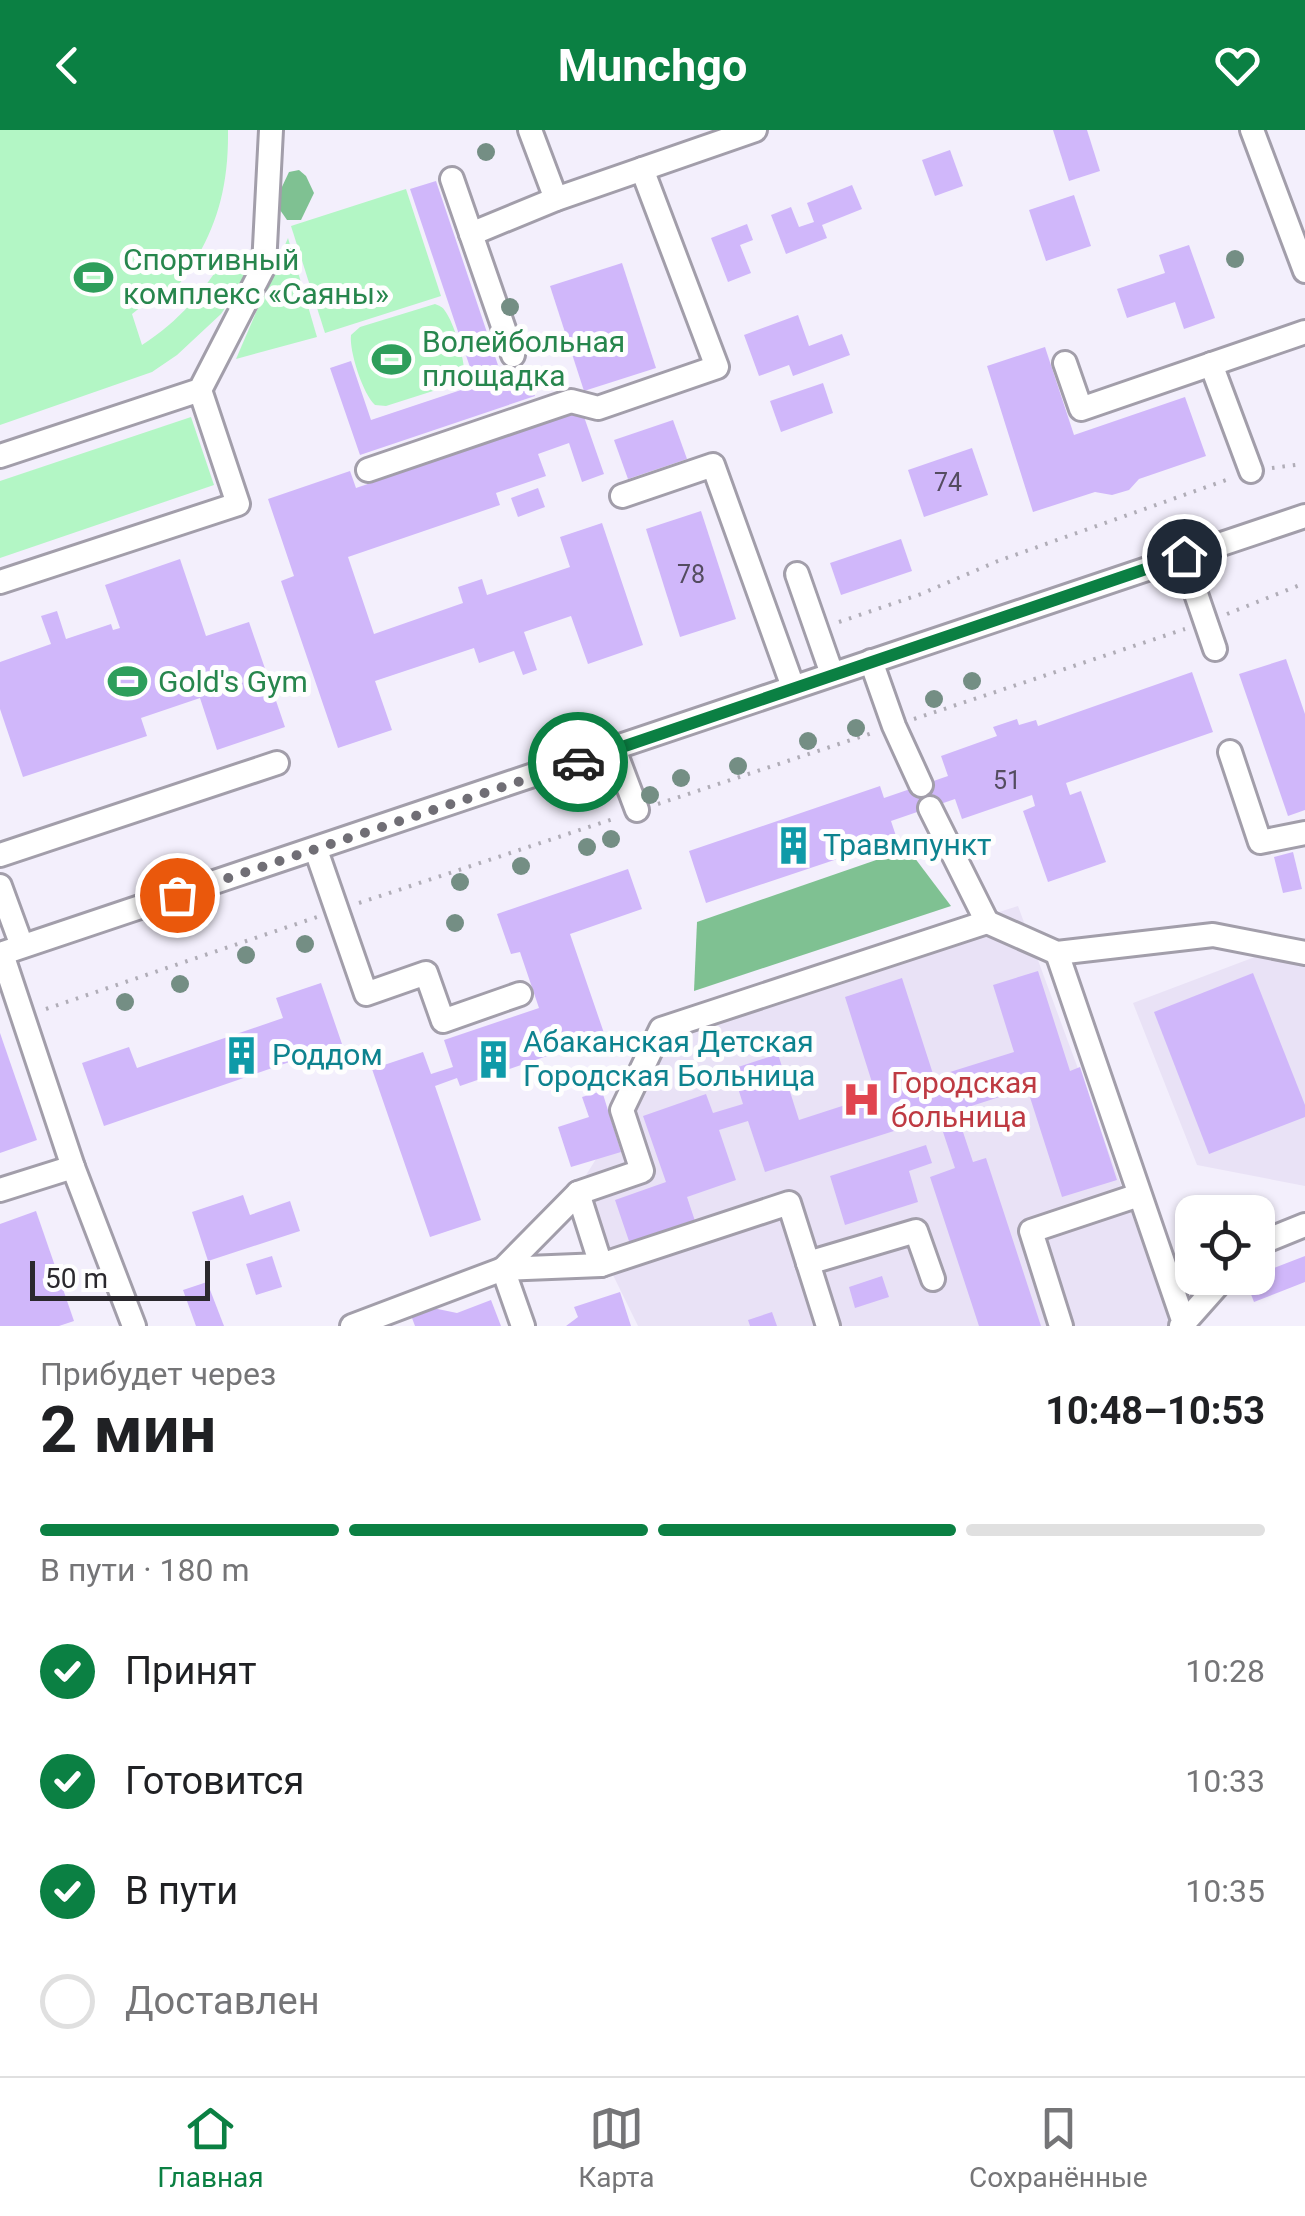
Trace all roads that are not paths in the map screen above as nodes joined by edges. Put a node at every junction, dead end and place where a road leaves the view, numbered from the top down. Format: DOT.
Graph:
graph roads {
  1 [pos="270,130"];
  2 [pos="530,130"];
  3 [pos="755,130"];
  4 [pos="1252,130"];
  5 [pos="642,169"];
  6 [pos="452,180"];
  7 [pos="556,199"];
  8 [pos="471,234"];
  9 [pos="1305,271"];
  10 [pos="1305,332"];
  11 [pos="513,354"];
  12 [pos="1065,363"];
  13 [pos="1211,364"];
  14 [pos="200,390"];
  15 [pos="0,456"];
  16 [pos="368,470"];
  17 [pos="1251,471"];
  18 [pos="622,496"];
  19 [pos="1305,516"];
  20 [pos="1184,556"];
  21 [pos="796,574"];
  22 [pos="0,582"];
  23 [pos="1215,649"];
  24 [pos="872,660"];
  25 [pos="832,674"];
  26 [pos="793,687"];
  27 [pos="614,750"];
  28 [pos="1230,752"];
  29 [pos="277,763"];
  30 [pos="637,810"];
  31 [pos="1305,833"];
  32 [pos="316,850"];
  33 [pos="0,855"];
  34 [pos="0,886"];
  35 [pos="987,922"];
  36 [pos="8,951"];
  37 [pos="1057,953"];
  38 [pos="1305,953"];
  39 [pos="520,994"];
  40 [pos="73,1166"];
  41 [pos="0,1190"];
  42 [pos="578,1193"];
  43 [pos="1139,1196"];
  44 [pos="1305,1225"];
  45 [pos="1275,1237"];
  46 [pos="808,1263"];
  47 [pos="601,1265"];
  48 [pos="502,1269"];
  49 [pos="933,1278"];
  50 [pos="1209,1295"];
  51 [pos="1183,1324"];
  52 [pos="134,1326"];
  53 [pos="352,1326"];
  54 [pos="523,1326"];
  55 [pos="828,1326"];
  56 [pos="1061,1326"];
  1 -- 14 [label="street"];
  2 -- 7 [label="street"];
  3 -- 5 [label="street"];
  4 -- 9 [label="street"];
  5 -- 7 [label="street"];
  5 -- 16 [label="street"];
  6 -- 8 [label="street"];
  7 -- 8 [label="street"];
  8 -- 11 [label="street"];
  10 -- 13 [label="street"];
  12 -- 13 [label="street"];
  13 -- 17 [label="street"];
  14 -- 15 [label="street"];
  14 -- 22 [label="street"];
  18 -- 26 [label="street"];
  19 -- 20 [label="street"];
  20 -- 23 [label="street"];
  20 -- 24 [label="street"];
  21 -- 25 [label="street"];
  24 -- 25 [label="street"];
  24 -- 35 [label="street"];
  25 -- 26 [label="street"];
  26 -- 27 [label="street"];
  27 -- 30 [label="street"];
  27 -- 32 [label="street"];
  28 -- 31 [label="street"];
  29 -- 33 [label="street"];
  32 -- 36 [label="street"];
  32 -- 39 [label="street"];
  34 -- 36 [label="street"];
  35 -- 37 [label="street"];
  35 -- 42 [label="street"];
  36 -- 40 [label="street"];
  37 -- 38 [label="street"];
  37 -- 43 [label="street"];
  40 -- 41 [label="street"];
  40 -- 52 [label="street"];
  42 -- 47 [label="street"];
  42 -- 48 [label="street"];
  43 -- 51 [label="street"];
  43 -- 56 [label="street"];
  44 -- 45 [label="street"];
  46 -- 47 [label="street"];
  46 -- 49 [label="street"];
  46 -- 55 [label="street"];
  47 -- 48 [label="street"];
  48 -- 53 [label="street"];
  48 -- 54 [label="street"];
  50 -- 51 [label="street"];
}
